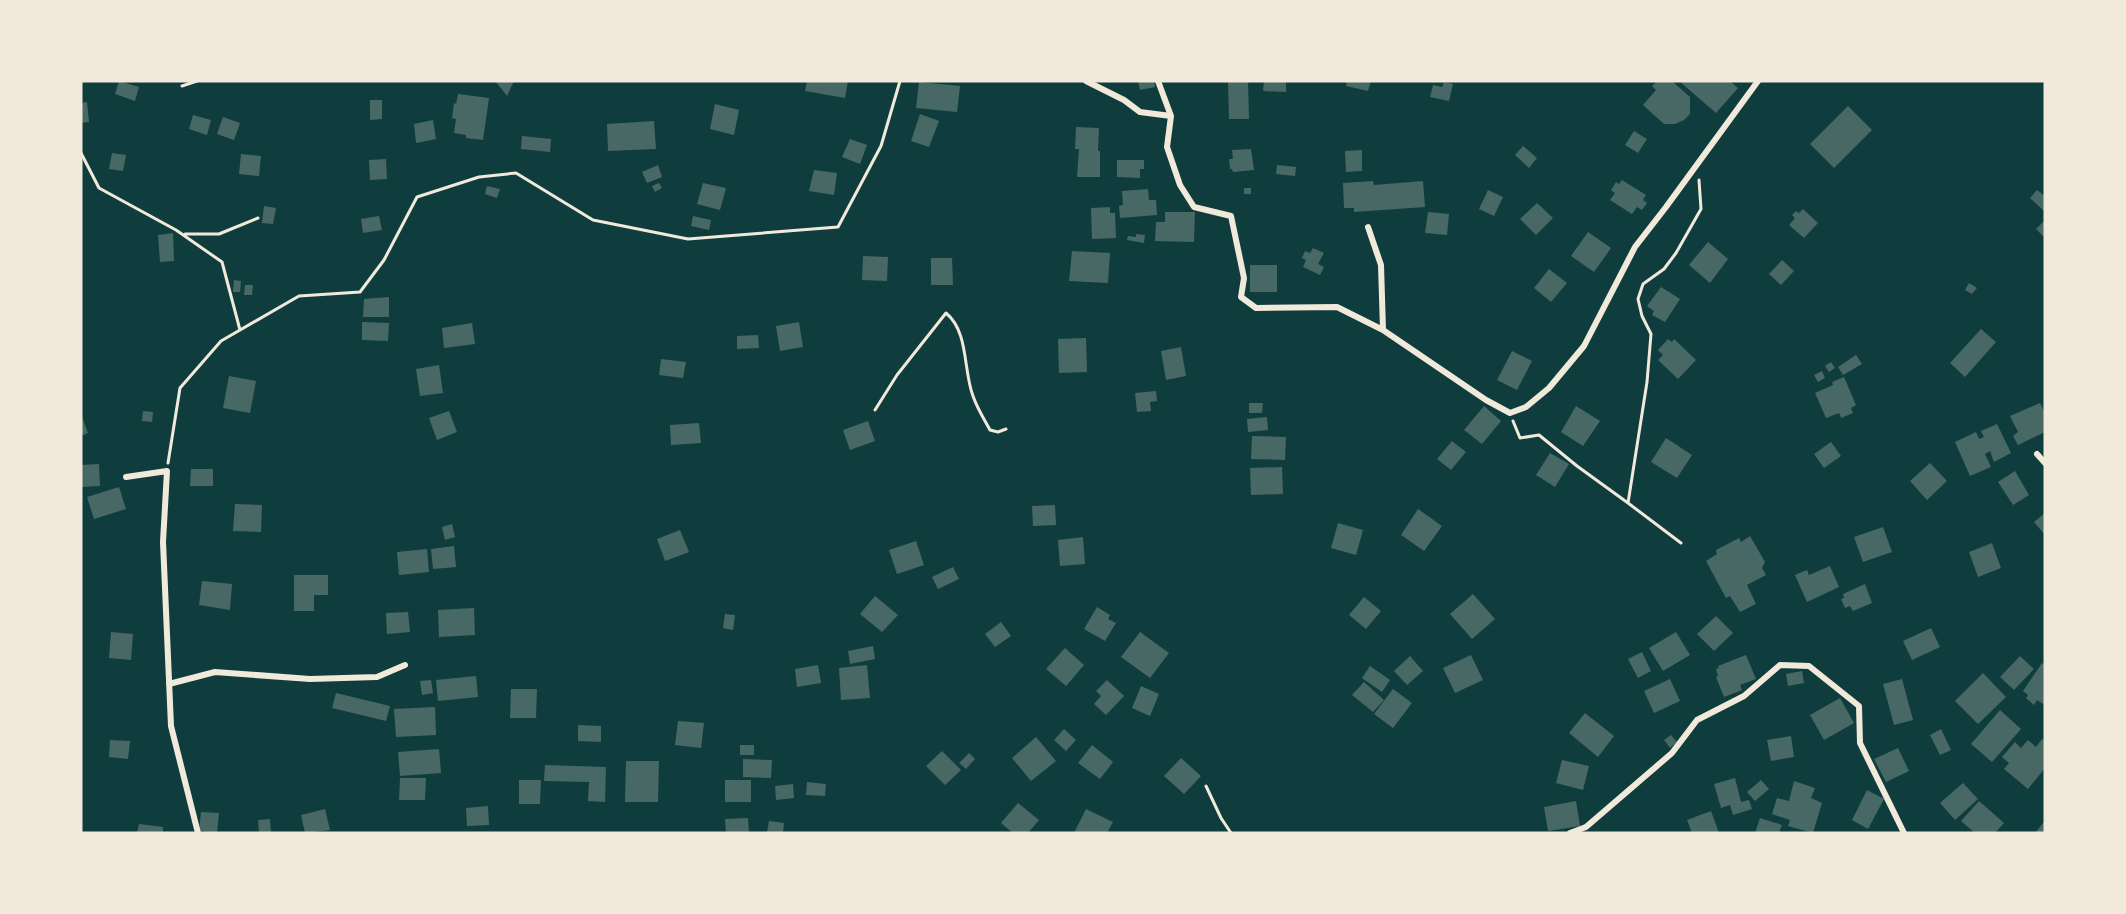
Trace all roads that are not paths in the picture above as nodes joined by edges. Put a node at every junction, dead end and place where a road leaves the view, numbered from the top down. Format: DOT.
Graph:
graph roads {
  1 [pos="1086,81"];
  2 [pos="1158,81"];
  3 [pos="1758,81"];
  4 [pos="1171,116"];
  5 [pos="1368,227"];
  6 [pos="1383,330"];
  7 [pos="2037,454"];
  8 [pos="2045,463"];
  9 [pos="126,477"];
  10 [pos="405,665"];
  11 [pos="169,684"];
  12 [pos="198,833"];
  13 [pos="1570,833"];
  14 [pos="1904,833"];
  1 -- 4 [label="street"];
  2 -- 4 [label="street"];
  3 -- 6 [label="street"];
  4 -- 6 [label="street"];
  5 -- 6 [label="street"];
  7 -- 8 [label="street"];
  9 -- 11 [label="street"];
  10 -- 11 [label="street"];
  11 -- 12 [label="street"];
  13 -- 14 [label="street"];
}
